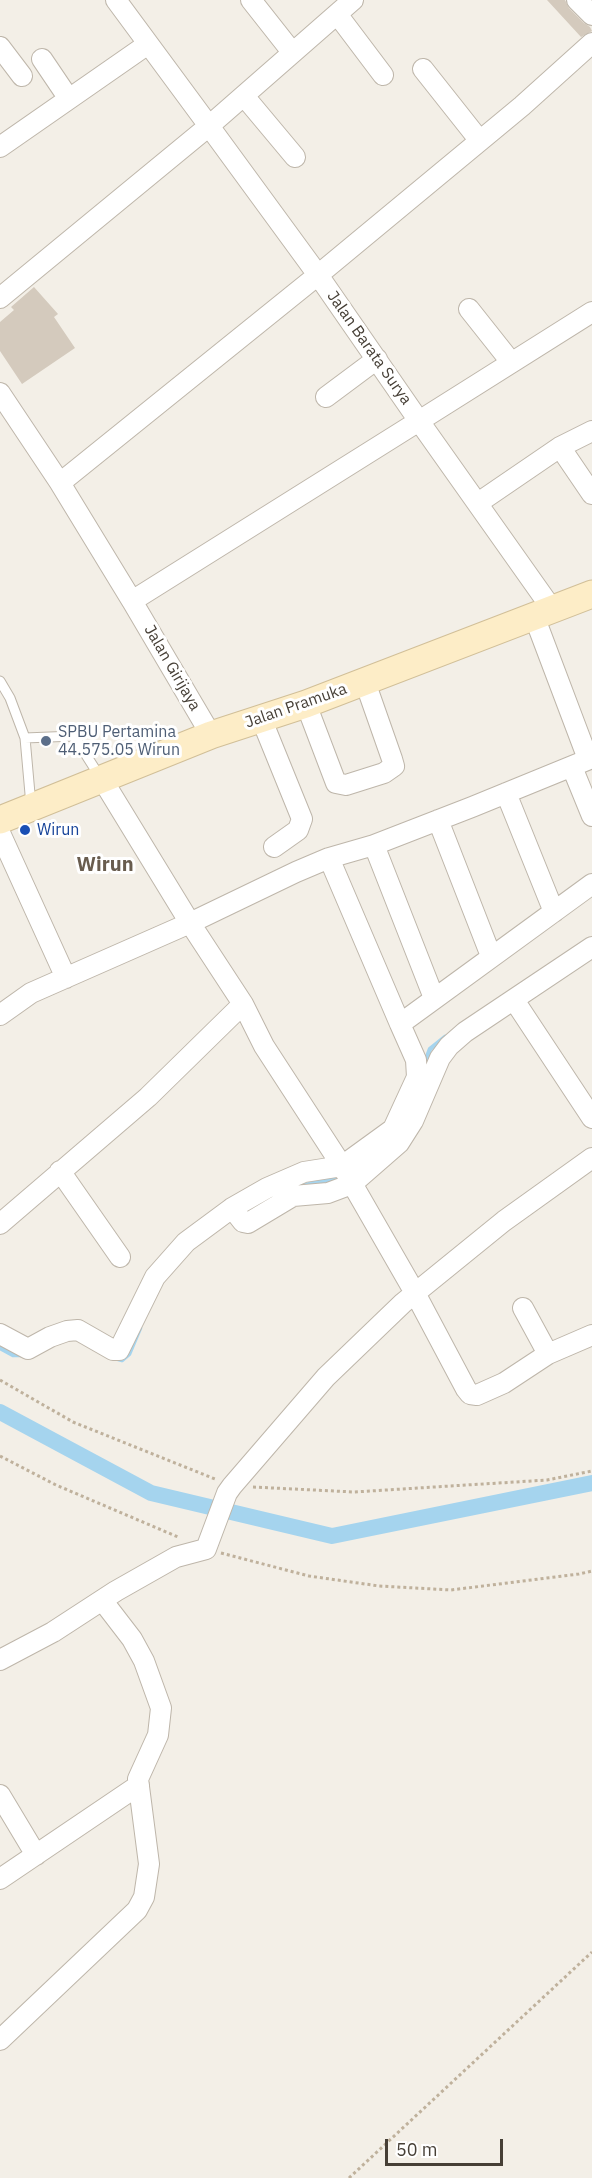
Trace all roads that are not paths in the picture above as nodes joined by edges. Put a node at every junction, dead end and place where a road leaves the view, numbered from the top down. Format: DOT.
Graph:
graph roads {
  1 [pos="116,0"];
  2 [pos="251,0"];
  3 [pos="353,0"];
  4 [pos="577,0"];
  5 [pos="337,14"];
  6 [pos="592,15"];
  7 [pos="592,43"];
  8 [pos="148,44"];
  9 [pos="0,47"];
  10 [pos="292,52"];
  11 [pos="42,59"];
  12 [pos="423,69"];
  13 [pos="383,75"];
  14 [pos="22,76"];
  15 [pos="244,96"];
  16 [pos="69,99"];
  17 [pos="209,126"];
  18 [pos="480,141"];
  19 [pos="0,147"];
  20 [pos="295,156"];
  21 [pos="318,275"];
  22 [pos="0,298"];
  23 [pos="469,309"];
  24 [pos="592,312"];
  25 [pos="377,359"];
  26 [pos="511,362"];
  27 [pos="0,393"];
  28 [pos="326,397"];
  29 [pos="419,421"];
  30 [pos="592,431"];
  31 [pos="560,447"];
  32 [pos="60,483"];
  33 [pos="592,494"];
  34 [pos="478,503"];
  35 [pos="592,594"];
  36 [pos="132,601"];
  37 [pos="543,613"];
  38 [pos="0,681"];
  39 [pos="365,682"];
  40 [pos="306,704"];
  41 [pos="261,718"];
  42 [pos="211,735"];
  43 [pos="25,738"];
  44 [pos="584,761"];
  45 [pos="102,779"];
  46 [pos="506,794"];
  47 [pos="32,808"];
  48 [pos="592,816"];
  49 [pos="0,820"];
  50 [pos="438,820"];
  51 [pos="0,833"];
  52 [pos="374,845"];
  53 [pos="274,847"];
  54 [pos="330,858"];
  55 [pos="592,884"];
  56 [pos="554,912"];
  57 [pos="190,923"];
  58 [pos="592,948"];
  59 [pos="491,956"];
  60 [pos="66,978"];
  61 [pos="434,998"];
  62 [pos="514,1000"];
  63 [pos="243,1004"];
  64 [pos="1,1012"];
  65 [pos="399,1024"];
  66 [pos="592,1118"];
  67 [pos="592,1158"];
  68 [pos="60,1171"];
  69 [pos="347,1175"];
  70 [pos="0,1224"];
  71 [pos="120,1257"];
  72 [pos="415,1293"];
  73 [pos="523,1308"];
  74 [pos="0,1334"];
  75 [pos="592,1335"];
  76 [pos="548,1354"];
  77 [pos="102,1600"];
  78 [pos="0,1660"];
  79 [pos="139,1785"];
  80 [pos="0,1795"];
  81 [pos="36,1855"];
  82 [pos="0,1879"];
  83 [pos="0,2040"];
  1 -- 8 [label="street"];
  2 -- 10 [label="street"];
  3 -- 5 [label="street"];
  4 -- 6 [label="street"];
  5 -- 10 [label="street"];
  5 -- 13 [label="street"];
  7 -- 18 [label="street"];
  8 -- 16 [label="street"];
  8 -- 17 [label="street"];
  9 -- 14 [label="street"];
  10 -- 15 [label="street"];
  11 -- 16 [label="street"];
  12 -- 18 [label="street"];
  15 -- 17 [label="street"];
  15 -- 20 [label="street"];
  16 -- 19 [label="street"];
  17 -- 21 [label="street"];
  17 -- 22 [label="street"];
  18 -- 21 [label="street"];
  21 -- 25 [label="street, Jalan Barata Surya"];
  21 -- 32 [label="street, Jalan Barata Surya"];
  23 -- 26 [label="street"];
  24 -- 26 [label="street"];
  25 -- 28 [label="street"];
  25 -- 29 [label="street, Jalan Barata Surya"];
  26 -- 29 [label="street"];
  27 -- 32 [label="street"];
  29 -- 34 [label="street"];
  29 -- 36 [label="street, Jalan Barata Surya"];
  30 -- 31 [label="street"];
  31 -- 33 [label="street"];
  31 -- 34 [label="street"];
  32 -- 36 [label="street"];
  34 -- 37 [label="street"];
  35 -- 37 [label="main road, Jalan Pramuka"];
  36 -- 42 [label="street, Jalan Girijaya"];
  37 -- 39 [label="main road, Jalan Pramuka"];
  37 -- 44 [label="street"];
  38 -- 43 [label="lane"];
  39 -- 40 [label="main road, Jalan Pramuka"];
  39 -- 40 [label="street"];
  40 -- 41 [label="main road, Jalan Pramuka"];
  41 -- 42 [label="main road, Jalan Pramuka"];
  41 -- 53 [label="street"];
  42 -- 45 [label="main road, Jalan Pramuka"];
  43 -- 45 [label="lane"];
  43 -- 47 [label="lane"];
  44 -- 46 [label="street"];
  44 -- 48 [label="street"];
  45 -- 47 [label="main road, Jalan Pramuka"];
  45 -- 57 [label="street"];
  46 -- 50 [label="street"];
  46 -- 56 [label="street"];
  47 -- 49 [label="main road, Jalan Pramuka"];
  50 -- 52 [label="street"];
  50 -- 59 [label="street"];
  51 -- 60 [label="street"];
  52 -- 54 [label="street"];
  52 -- 61 [label="street"];
  54 -- 57 [label="street"];
  54 -- 65 [label="street"];
  55 -- 56 [label="street"];
  56 -- 59 [label="street"];
  57 -- 60 [label="street"];
  57 -- 63 [label="street"];
  58 -- 62 [label="street"];
  59 -- 61 [label="street"];
  60 -- 64 [label="street"];
  61 -- 65 [label="street"];
  62 -- 66 [label="street"];
  62 -- 69 [label="street"];
  63 -- 68 [label="street"];
  63 -- 69 [label="street"];
  65 -- 69 [label="street"];
  67 -- 72 [label="street"];
  68 -- 70 [label="street"];
  68 -- 71 [label="street"];
  69 -- 72 [label="street"];
  69 -- 74 [label="street"];
  72 -- 76 [label="street"];
  72 -- 77 [label="street"];
  73 -- 76 [label="street"];
  75 -- 76 [label="street"];
  77 -- 78 [label="street"];
  77 -- 79 [label="street"];
  79 -- 81 [label="street"];
  79 -- 83 [label="street"];
  80 -- 81 [label="street"];
  81 -- 82 [label="street"];
}
